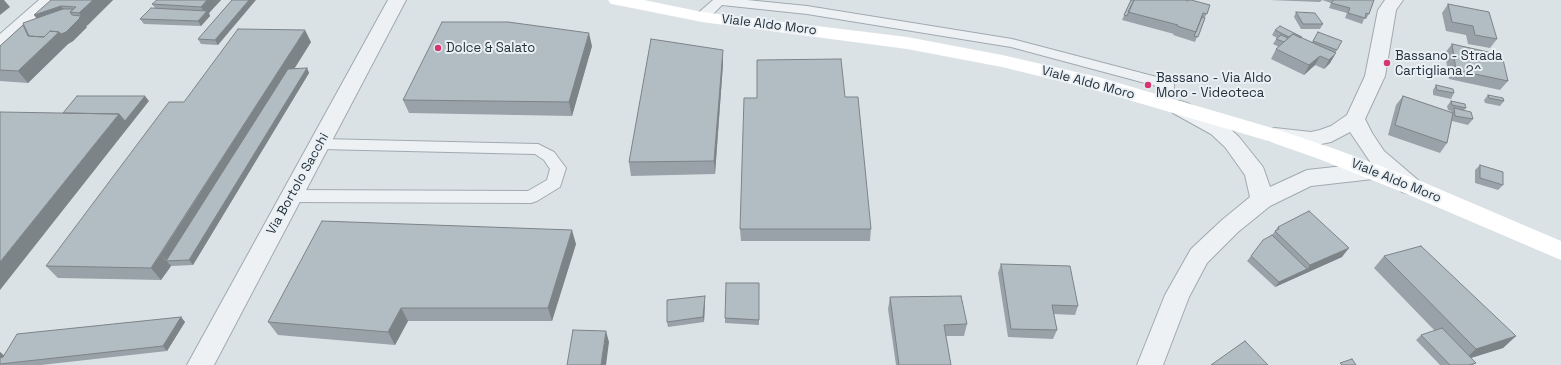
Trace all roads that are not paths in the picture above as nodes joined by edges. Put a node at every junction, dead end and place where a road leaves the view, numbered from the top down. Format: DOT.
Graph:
graph roads {
  1 [pos="49,0"];
  2 [pos="617,0"];
  3 [pos="1394,0"];
  4 [pos="398,1"];
  5 [pos="0,44"];
  6 [pos="1172,106"];
  7 [pos="1355,119"];
  8 [pos="1272,134"];
  9 [pos="321,144"];
  10 [pos="1372,171"];
  11 [pos="1410,186"];
  12 [pos="291,196"];
  13 [pos="1262,200"];
  14 [pos="1561,251"];
  15 [pos="200,365"];
  16 [pos="1150,365"];
  1 -- 5 [label="street"];
  2 -- 6 [label="main road, Viale Aldo Moro"];
  3 -- 7 [label="street"];
  4 -- 9 [label="street, Via Bortolo Sacchi"];
  6 -- 8 [label="main road, Viale Aldo Moro"];
  6 -- 13 [label="street"];
  7 -- 8 [label="street"];
  7 -- 11 [label="street"];
  8 -- 10 [label="main road, Viale Aldo Moro"];
  9 -- 12 [label="street, Via Bortolo Sacchi"];
  9 -- 12 [label="lane"];
  10 -- 11 [label="main road, Viale Aldo Moro"];
  10 -- 13 [label="street"];
  11 -- 14 [label="main road, Viale Aldo Moro"];
  12 -- 15 [label="street, Via Bortolo Sacchi"];
  13 -- 16 [label="street"];
}
